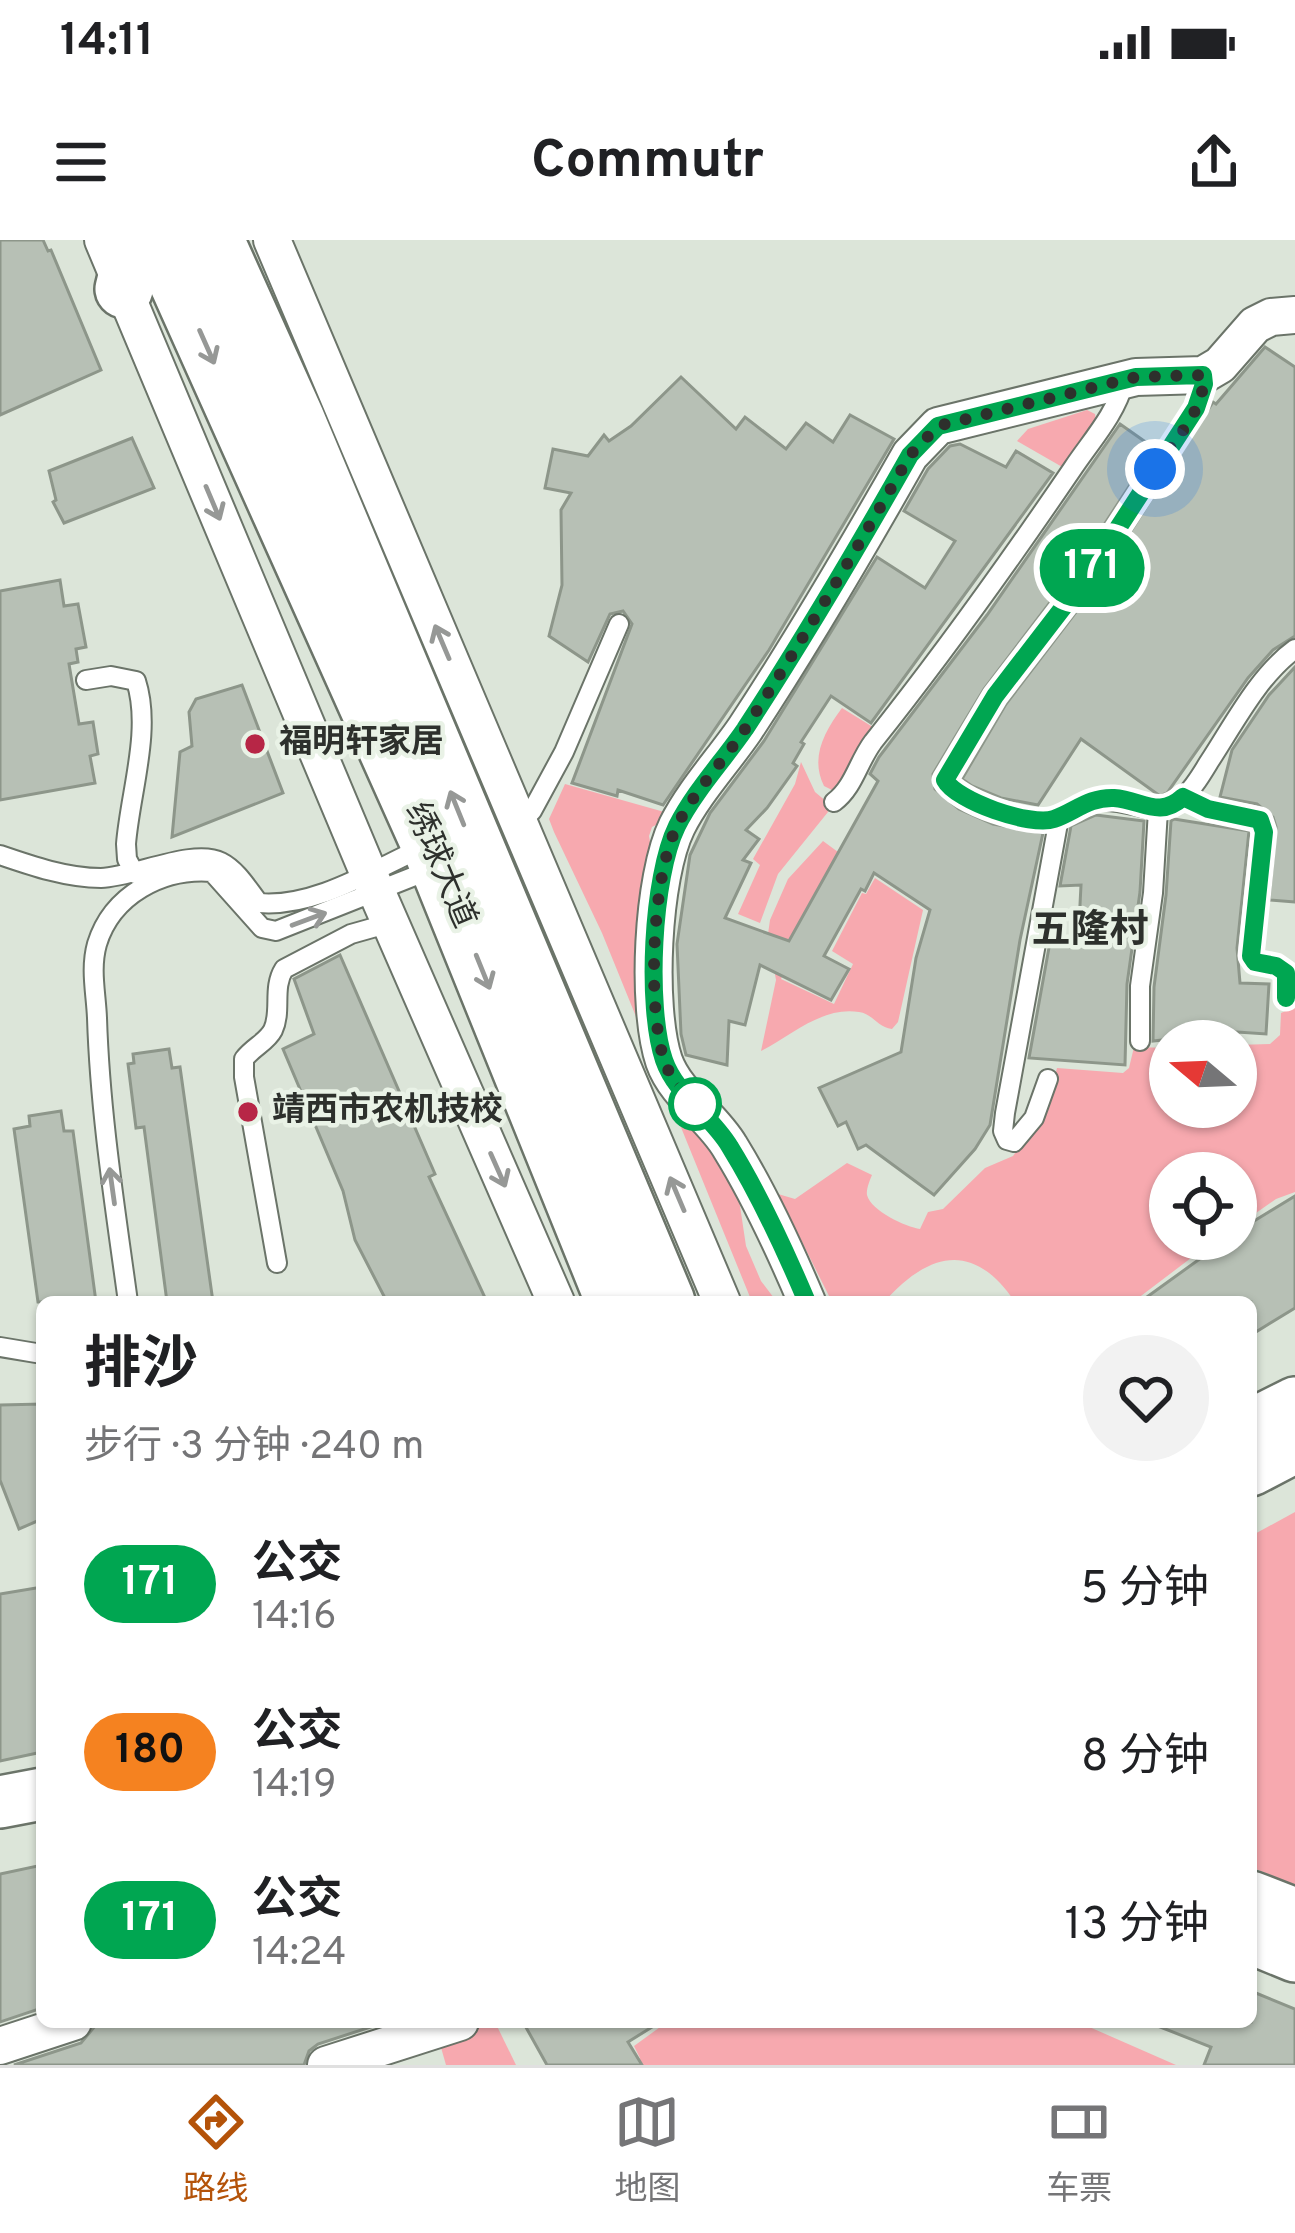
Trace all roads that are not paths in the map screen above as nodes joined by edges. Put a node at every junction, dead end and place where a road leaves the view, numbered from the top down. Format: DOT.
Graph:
graph roads {
  1 [pos="159,240"];
  2 [pos="215,240"];
  3 [pos="272,240"];
  4 [pos="121,256"];
  5 [pos="1295,315"];
  6 [pos="1203,375"];
  7 [pos="1124,382"];
  8 [pos="619,624"];
  9 [pos="1295,650"];
  10 [pos="86,680"];
  11 [pos="1183,797"];
  12 [pos="834,802"];
  13 [pos="1158,810"];
  14 [pos="1059,818"];
  15 [pos="519,824"];
  16 [pos="0,855"];
  17 [pos="434,855"];
  18 [pos="135,874"];
  19 [pos="379,895"];
  20 [pos="1286,998"];
  21 [pos="1140,1042"];
  22 [pos="1048,1079"];
  23 [pos="277,1263"];
  24 [pos="127,1296"];
  25 [pos="553,1296"];
  26 [pos="613,1296"];
  27 [pos="663,1296"];
  28 [pos="719,1296"];
  29 [pos="804,1296"];
  30 [pos="0,1347"];
  31 [pos="36,1353"];
  32 [pos="1295,1402"];
  33 [pos="1257,1423"];
  34 [pos="1295,1447"];
  35 [pos="1257,1467"];
  36 [pos="36,1795"];
  37 [pos="0,1802"];
  38 [pos="36,1818"];
  39 [pos="0,1824"];
  40 [pos="1257,1899"];
  41 [pos="1295,1914"];
  42 [pos="1257,1940"];
  43 [pos="1295,1956"];
  44 [pos="55,2028"];
  45 [pos="412,2030"];
  46 [pos="0,2046"];
  47 [pos="336,2063"];
  1 -- 17 [label="main road, 绣球大道, one-way"];
  27 -- 2 [label="main road, 绣球大道, one-way"];
  15 -- 3 [label="street, one-way"];
  4 -- 19 [label="street, one-way"];
  5 -- 6 [label="street"];
  6 -- 7 [label="street"];
  6 -- 14 [label="lane"];
  7 -- 12 [label="lane"];
  7 -- 29 [label="street"];
  8 -- 15 [label="lane"];
  9 -- 11 [label="lane"];
  10 -- 18 [label="lane"];
  11 -- 13 [label="lane"];
  11 -- 20 [label="lane"];
  13 -- 14 [label="lane"];
  13 -- 21 [label="lane"];
  14 -- 22 [label="lane"];
  28 -- 15 [label="street, one-way"];
  16 -- 18 [label="lane"];
  17 -- 19 [label="lane"];
  17 -- 26 [label="main road, 绣球大道, one-way"];
  18 -- 19 [label="lane"];
  19 -- 23 [label="lane"];
  24 -- 19 [label="lane, one-way"];
  19 -- 25 [label="street, one-way"];
  30 -- 31 [label="lane"];
  32 -- 33 [label="main road"];
  34 -- 35 [label="main road"];
  36 -- 37 [label="main road"];
  38 -- 39 [label="main road"];
  40 -- 41 [label="main road"];
  42 -- 43 [label="main road"];
  44 -- 46 [label="street"];
  45 -- 47 [label="street"];
}
